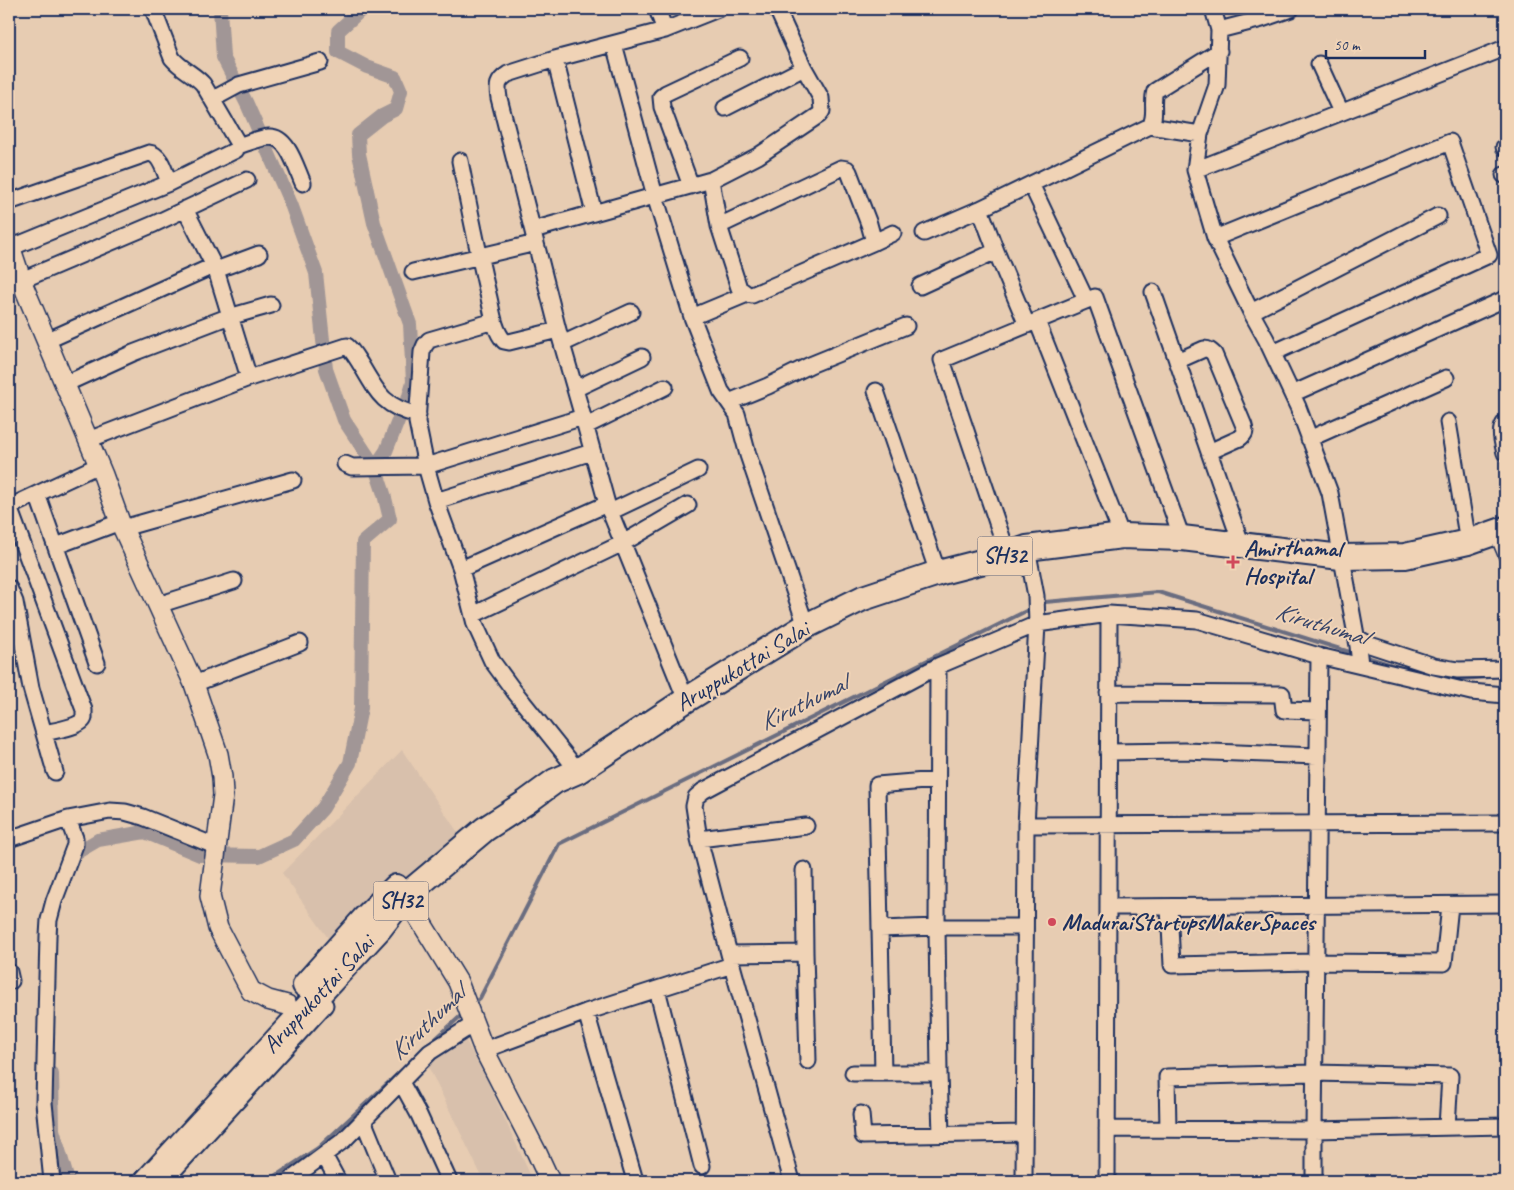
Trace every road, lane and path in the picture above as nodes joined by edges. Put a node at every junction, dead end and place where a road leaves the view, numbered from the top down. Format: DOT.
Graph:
graph roads {
  1 [pos="154,9"];
  2 [pos="657,9"];
  3 [pos="719,9"];
  4 [pos="777,9"];
  5 [pos="1214,9"];
  6 [pos="1291,9"];
  7 [pos="1260,14"];
  8 [pos="665,30"];
  9 [pos="1219,30"];
  10 [pos="614,44"];
  11 [pos="1505,48"];
  12 [pos="1219,51"];
  13 [pos="740,58"];
  14 [pos="554,59"];
  15 [pos="320,62"];
  16 [pos="1318,64"];
  17 [pos="804,68"];
  18 [pos="213,99"];
  19 [pos="725,108"];
  20 [pos="1341,112"];
  21 [pos="1150,126"];
  22 [pos="1200,134"];
  23 [pos="245,144"];
  24 [pos="460,161"];
  25 [pos="1196,170"];
  26 [pos="247,180"];
  27 [pos="711,180"];
  28 [pos="169,183"];
  29 [pos="303,183"];
  30 [pos="1031,184"];
  31 [pos="691,186"];
  32 [pos="655,196"];
  33 [pos="9,202"];
  34 [pos="980,209"];
  35 [pos="185,210"];
  36 [pos="594,213"];
  37 [pos="1438,216"];
  38 [pos="719,226"];
  39 [pos="893,233"];
  40 [pos="924,233"];
  41 [pos="534,236"];
  42 [pos="1216,238"];
  43 [pos="874,242"];
  44 [pos="10,246"];
  45 [pos="996,251"];
  46 [pos="259,254"];
  47 [pos="479,256"];
  48 [pos="214,268"];
  49 [pos="413,272"];
  50 [pos="18,286"];
  51 [pos="920,286"];
  52 [pos="1153,292"];
  53 [pos="747,294"];
  54 [pos="1505,299"];
  55 [pos="1086,300"];
  56 [pos="270,305"];
  57 [pos="631,312"];
  58 [pos="1251,312"];
  59 [pos="230,317"];
  60 [pos="692,317"];
  61 [pos="494,321"];
  62 [pos="1032,323"];
  63 [pos="906,326"];
  64 [pos="560,337"];
  65 [pos="46,341"];
  66 [pos="1273,353"];
  67 [pos="642,357"];
  68 [pos="1177,361"];
  69 [pos="249,378"];
  70 [pos="1446,378"];
  71 [pos="65,384"];
  72 [pos="666,387"];
  73 [pos="575,389"];
  74 [pos="876,391"];
  75 [pos="1292,394"];
  76 [pos="729,402"];
  77 [pos="412,414"];
  78 [pos="585,421"];
  79 [pos="1448,422"];
  80 [pos="1505,422"];
  81 [pos="1310,438"];
  82 [pos="88,440"];
  83 [pos="592,452"];
  84 [pos="1209,452"];
  85 [pos="1505,453"];
  86 [pos="345,464"];
  87 [pos="99,465"];
  88 [pos="426,466"];
  89 [pos="698,470"];
  90 [pos="294,480"];
  91 [pos="38,494"];
  92 [pos="436,501"];
  93 [pos="688,505"];
  94 [pos="9,507"];
  95 [pos="609,508"];
  96 [pos="122,525"];
  97 [pos="1499,532"];
  98 [pos="1122,536"];
  99 [pos="1182,538"];
  100 [pos="1468,542"];
  101 [pos="623,543"];
  102 [pos="56,546"];
  103 [pos="1242,546"];
  104 [pos="1017,552"];
  105 [pos="1341,557"];
  106 [pos="1505,561"];
  107 [pos="461,569"];
  108 [pos="938,573"];
  109 [pos="234,581"];
  110 [pos="9,588"];
  111 [pos="158,605"];
  112 [pos="1109,614"];
  113 [pos="473,615"];
  114 [pos="1036,619"];
  115 [pos="806,626"];
  116 [pos="300,643"];
  117 [pos="1358,652"];
  118 [pos="1319,656"];
  119 [pos="98,663"];
  120 [pos="938,666"];
  121 [pos="1505,669"];
  122 [pos="194,684"];
  123 [pos="1108,693"];
  124 [pos="1505,695"];
  125 [pos="686,700"];
  126 [pos="1318,711"];
  127 [pos="44,733"];
  128 [pos="1108,752"];
  129 [pos="1317,756"];
  130 [pos="578,771"];
  131 [pos="55,772"];
  132 [pos="937,780"];
  133 [pos="555,782"];
  134 [pos="68,819"];
  135 [pos="1505,823"];
  136 [pos="1108,824"];
  137 [pos="1316,824"];
  138 [pos="1026,825"];
  139 [pos="806,826"];
  140 [pos="9,839"];
  141 [pos="699,839"];
  142 [pos="216,846"];
  143 [pos="804,870"];
  144 [pos="405,896"];
  145 [pos="1505,904"];
  146 [pos="1316,905"];
  147 [pos="1450,905"];
  148 [pos="1169,906"];
  149 [pos="1108,907"];
  150 [pos="937,927"];
  151 [pos="1026,927"];
  152 [pos="380,928"];
  153 [pos="880,929"];
  154 [pos="804,953"];
  155 [pos="730,960"];
  156 [pos="1315,962"];
  157 [pos="657,989"];
  158 [pos="287,1005"];
  159 [pos="586,1012"];
  160 [pos="474,1024"];
  161 [pos="484,1050"];
  162 [pos="808,1061"];
  163 [pos="248,1070"];
  164 [pos="853,1073"];
  165 [pos="883,1073"];
  166 [pos="1314,1073"];
  167 [pos="939,1074"];
  168 [pos="401,1082"];
  169 [pos="861,1114"];
  170 [pos="363,1120"];
  171 [pos="1505,1126"];
  172 [pos="1447,1127"];
  173 [pos="1107,1129"];
  174 [pos="1168,1129"];
  175 [pos="1314,1130"];
  176 [pos="1024,1133"];
  177 [pos="941,1134"];
  178 [pos="324,1155"];
  179 [pos="702,1166"];
  180 [pos="634,1177"];
  181 [pos="52,1181"];
  182 [pos="147,1181"];
  183 [pos="164,1181"];
  184 [pos="289,1181"];
  185 [pos="338,1181"];
  186 [pos="388,1181"];
  187 [pos="449,1181"];
  188 [pos="550,1181"];
  189 [pos="792,1181"];
  190 [pos="1024,1181"];
  191 [pos="1107,1181"];
  192 [pos="1314,1181"];
  1 -- 18 [label="street"];
  2 -- 8 [label="street"];
  3 -- 8 [label="street"];
  4 -- 17 [label="street"];
  5 -- 9 [label="street"];
  6 -- 7 [label="street"];
  7 -- 9 [label="street"];
  8 -- 10 [label="street"];
  9 -- 12 [label="street"];
  10 -- 14 [label="street"];
  10 -- 32 [label="street"];
  11 -- 20 [label="street"];
  12 -- 21 [label="street"];
  12 -- 22 [label="street"];
  13 -- 31 [label="street"];
  14 -- 36 [label="street"];
  14 -- 41 [label="street"];
  15 -- 18 [label="street"];
  16 -- 20 [label="street"];
  17 -- 19 [label="street"];
  17 -- 27 [label="street"];
  18 -- 23 [label="street"];
  20 -- 25 [label="street"];
  21 -- 22 [label="street"];
  21 -- 30 [label="street"];
  22 -- 25 [label="street"];
  23 -- 28 [label="street"];
  23 -- 29 [label="street"];
  24 -- 47 [label="street"];
  25 -- 42 [label="street"];
  26 -- 35 [label="street"];
  27 -- 31 [label="street"];
  27 -- 38 [label="street"];
  28 -- 33 [label="street"];
  28 -- 44 [label="street"];
  30 -- 34 [label="street"];
  30 -- 55 [label="street"];
  31 -- 32 [label="street"];
  32 -- 36 [label="street"];
  32 -- 60 [label="street"];
  34 -- 40 [label="street"];
  34 -- 45 [label="street"];
  35 -- 48 [label="street"];
  35 -- 50 [label="street"];
  36 -- 41 [label="street"];
  37 -- 58 [label="street"];
  38 -- 43 [label="street"];
  38 -- 53 [label="street"];
  39 -- 43 [label="street"];
  41 -- 47 [label="street"];
  41 -- 64 [label="street"];
  42 -- 58 [label="street"];
  42 -- 66 [label="street"];
  43 -- 53 [label="street"];
  44 -- 50 [label="street"];
  45 -- 51 [label="street"];
  45 -- 62 [label="street"];
  46 -- 48 [label="street"];
  47 -- 49 [label="street"];
  47 -- 61 [label="street"];
  48 -- 59 [label="street"];
  48 -- 65 [label="street"];
  50 -- 65 [label="street"];
  52 -- 68 [label="street"];
  53 -- 60 [label="street"];
  54 -- 75 [label="street"];
  55 -- 62 [label="street"];
  55 -- 99 [label="street"];
  56 -- 59 [label="street"];
  57 -- 64 [label="street"];
  58 -- 66 [label="street"];
  59 -- 69 [label="street"];
  59 -- 71 [label="street"];
  60 -- 76 [label="street"];
  61 -- 64 [label="street"];
  61 -- 77 [label="street"];
  62 -- 98 [label="street"];
  62 -- 104 [label="street"];
  63 -- 76 [label="street"];
  64 -- 73 [label="street"];
  65 -- 71 [label="street"];
  66 -- 75 [label="street"];
  67 -- 73 [label="street"];
  68 -- 84 [label="street"];
  68 -- 84 [label="street"];
  69 -- 77 [label="street"];
  69 -- 82 [label="street"];
  70 -- 81 [label="street"];
  71 -- 82 [label="street"];
  72 -- 78 [label="street"];
  73 -- 78 [label="street"];
  74 -- 108 [label="street"];
  75 -- 81 [label="street"];
  76 -- 115 [label="street"];
  77 -- 88 [label="street"];
  78 -- 83 [label="street"];
  78 -- 88 [label="street"];
  79 -- 100 [label="street"];
  80 -- 85 [label="street"];
  81 -- 105 [label="street"];
  82 -- 87 [label="street"];
  83 -- 92 [label="street"];
  83 -- 95 [label="street"];
  84 -- 103 [label="street"];
  86 -- 88 [label="street"];
  87 -- 91 [label="street"];
  87 -- 96 [label="street"];
  88 -- 92 [label="street"];
  89 -- 95 [label="street"];
  90 -- 96 [label="street"];
  91 -- 94 [label="street"];
  91 -- 102 [label="street"];
  92 -- 107 [label="street"];
  93 -- 101 [label="street"];
  94 -- 127 [label="street"];
  95 -- 101 [label="street"];
  95 -- 107 [label="street"];
  96 -- 102 [label="street"];
  96 -- 111 [label="street"];
  97 -- 100 [label="main road, Aruppukottai Salai / SH32"];
  97 -- 106 [label="lane"];
  98 -- 99 [label="main road, Aruppukottai Salai / SH32"];
  98 -- 104 [label="main road, Aruppukottai Salai / SH32"];
  99 -- 103 [label="main road, Aruppukottai Salai / SH32"];
  100 -- 105 [label="main road, Aruppukottai Salai / SH32"];
  101 -- 113 [label="street"];
  101 -- 125 [label="street"];
  102 -- 119 [label="street"];
  103 -- 105 [label="main road, Aruppukottai Salai / SH32"];
  104 -- 108 [label="main road, Aruppukottai Salai / SH32"];
  104 -- 114 [label="street"];
  105 -- 117 [label="street"];
  107 -- 113 [label="street"];
  108 -- 115 [label="main road, Aruppukottai Salai / SH32"];
  109 -- 111 [label="street"];
  110 -- 127 [label="street"];
  111 -- 122 [label="street"];
  112 -- 114 [label="street"];
  112 -- 118 [label="street"];
  112 -- 123 [label="street"];
  113 -- 130 [label="street"];
  114 -- 120 [label="street"];
  114 -- 138 [label="street"];
  115 -- 125 [label="main road, Aruppukottai Salai / SH32"];
  116 -- 122 [label="street"];
  117 -- 118 [label="street"];
  117 -- 121 [label="street"];
  117 -- 124 [label="street"];
  118 -- 126 [label="street"];
  120 -- 132 [label="street"];
  120 -- 141 [label="street"];
  122 -- 142 [label="street"];
  123 -- 126 [label="street"];
  123 -- 128 [label="street"];
  125 -- 130 [label="main road, Aruppukottai Salai / SH32"];
  126 -- 129 [label="street"];
  127 -- 131 [label="street"];
  128 -- 129 [label="street"];
  128 -- 136 [label="street"];
  129 -- 137 [label="street"];
  130 -- 133 [label="main road, Aruppukottai Salai / SH32"];
  132 -- 150 [label="street"];
  132 -- 153 [label="street"];
  133 -- 144 [label="main road, Aruppukottai Salai / SH32"];
  133 -- 158 [label="main road"];
  134 -- 140 [label="street"];
  134 -- 142 [label="street"];
  134 -- 181 [label="street"];
  135 -- 137 [label="street"];
  136 -- 137 [label="street"];
  136 -- 138 [label="street"];
  136 -- 149 [label="street"];
  137 -- 146 [label="street"];
  138 -- 151 [label="street"];
  139 -- 141 [label="street"];
  141 -- 155 [label="street"];
  142 -- 158 [label="street"];
  143 -- 154 [label="street"];
  144 -- 152 [label="main road, Aruppukottai Salai / SH32"];
  144 -- 160 [label="street"];
  145 -- 147 [label="street"];
  146 -- 147 [label="street"];
  146 -- 148 [label="street"];
  146 -- 156 [label="street"];
  147 -- 156 [label="street"];
  148 -- 149 [label="street"];
  148 -- 156 [label="street"];
  149 -- 173 [label="street"];
  150 -- 151 [label="street"];
  150 -- 153 [label="street"];
  150 -- 167 [label="street"];
  151 -- 176 [label="street"];
  152 -- 163 [label="main road, Aruppukottai Salai / SH32"];
  152 -- 183 [label="street"];
  153 -- 165 [label="street"];
  154 -- 155 [label="street"];
  154 -- 162 [label="street"];
  155 -- 157 [label="street"];
  155 -- 189 [label="street"];
  156 -- 166 [label="street"];
  157 -- 159 [label="street"];
  157 -- 179 [label="street"];
  158 -- 163 [label="main road"];
  159 -- 161 [label="street"];
  159 -- 180 [label="street"];
  160 -- 161 [label="street"];
  160 -- 168 [label="street"];
  161 -- 188 [label="street"];
  163 -- 182 [label="main road, Aruppukottai Salai / SH32"];
  164 -- 165 [label="street"];
  165 -- 167 [label="street"];
  166 -- 172 [label="street"];
  166 -- 174 [label="street"];
  166 -- 175 [label="street"];
  167 -- 177 [label="street"];
  168 -- 170 [label="street"];
  168 -- 187 [label="street"];
  169 -- 177 [label="street"];
  170 -- 178 [label="street"];
  170 -- 186 [label="street"];
  171 -- 172 [label="street"];
  172 -- 175 [label="street"];
  173 -- 174 [label="street"];
  173 -- 191 [label="street"];
  174 -- 175 [label="street"];
  175 -- 192 [label="street"];
  176 -- 177 [label="street"];
  176 -- 190 [label="street"];
  178 -- 184 [label="street"];
  178 -- 185 [label="street"];
}
